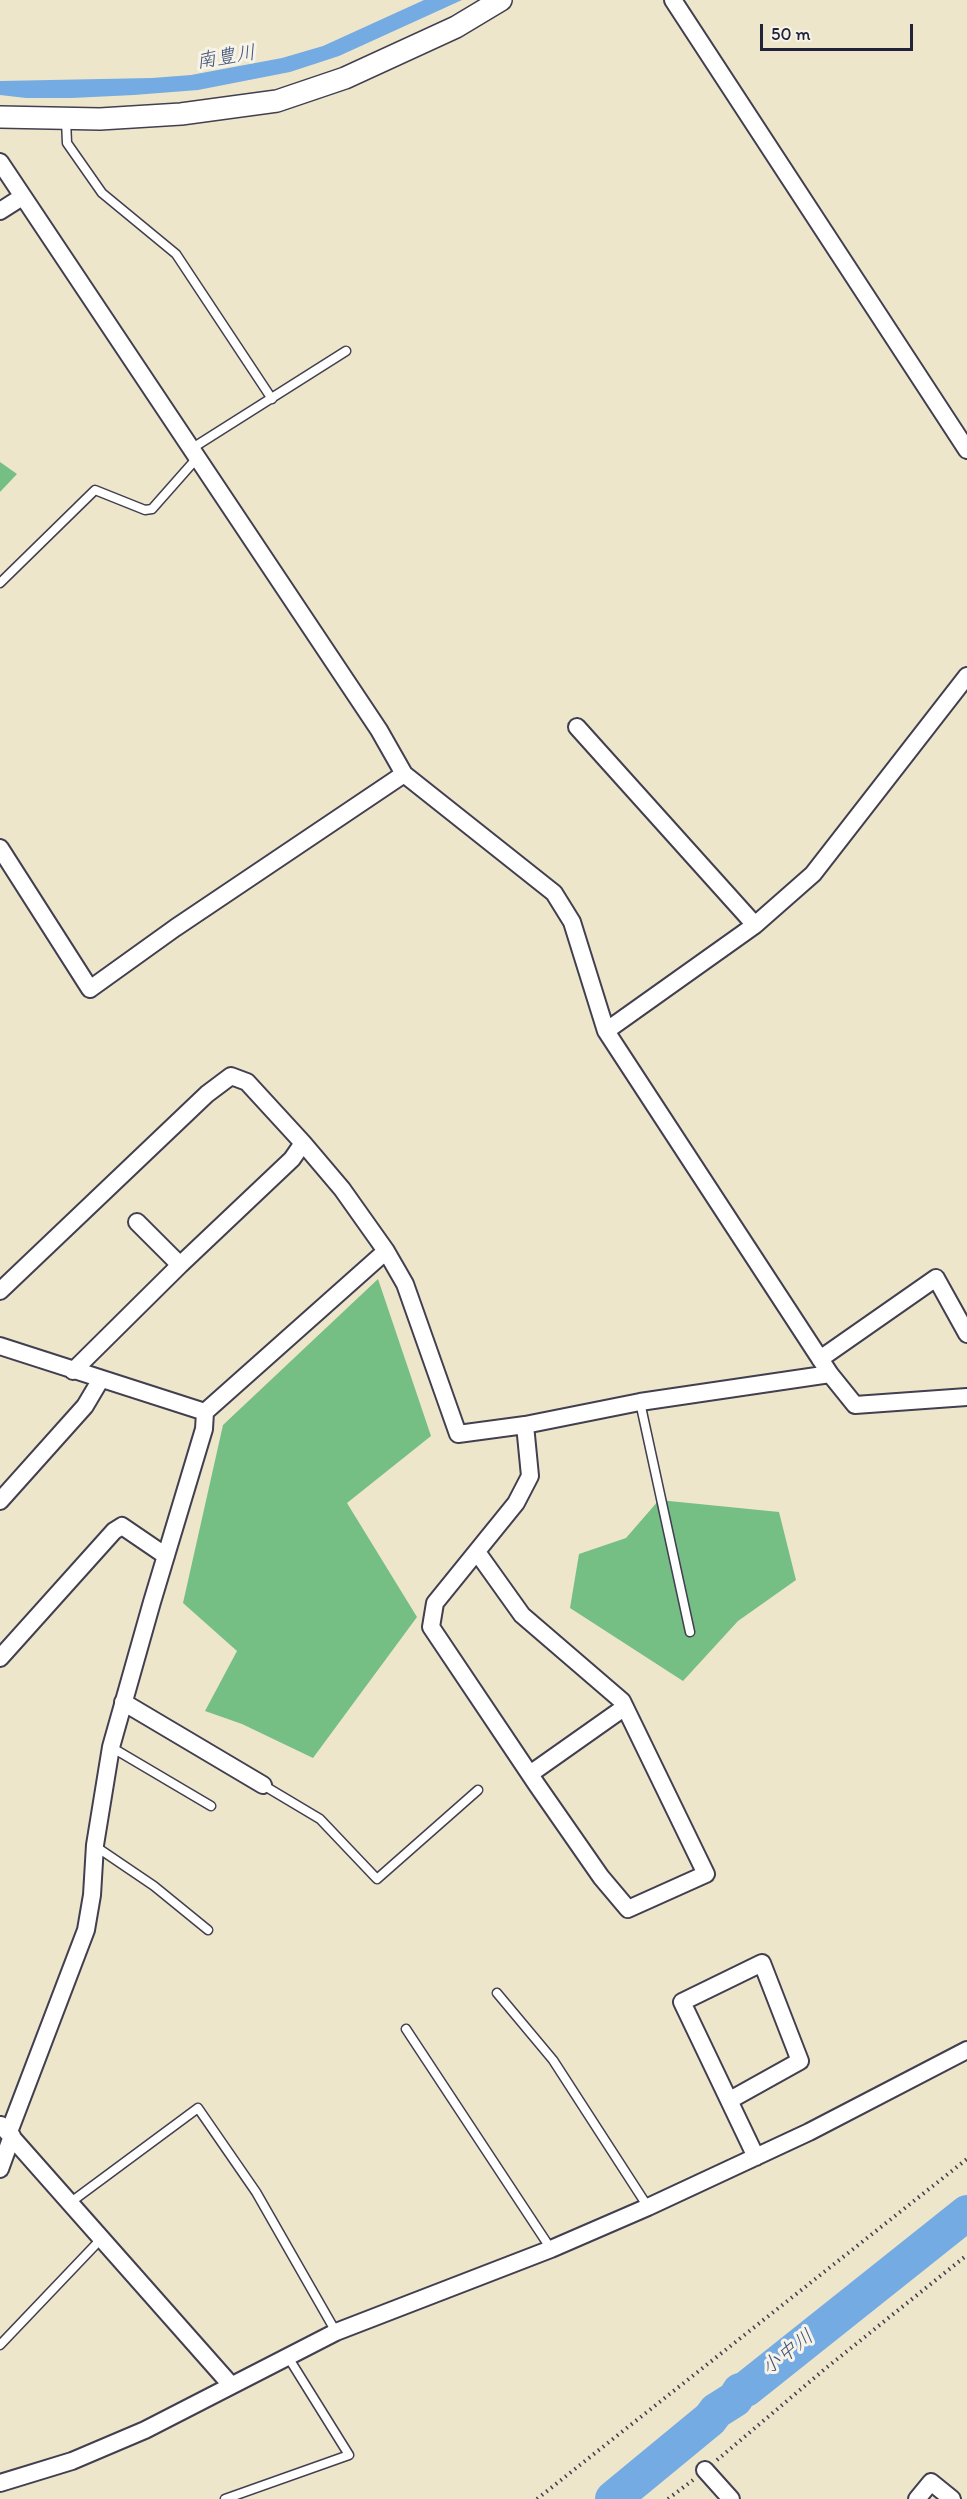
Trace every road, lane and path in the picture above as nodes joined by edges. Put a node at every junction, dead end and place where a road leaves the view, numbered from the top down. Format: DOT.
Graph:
graph roads {
  1 [pos="501,0"];
  2 [pos="673,0"];
  3 [pos="0,117"];
  4 [pos="66,118"];
  5 [pos="0,162"];
  6 [pos="22,197"];
  7 [pos="0,211"];
  8 [pos="346,351"];
  9 [pos="272,399"];
  10 [pos="967,450"];
  11 [pos="194,454"];
  12 [pos="0,584"];
  13 [pos="967,676"];
  14 [pos="577,727"];
  15 [pos="404,774"];
  16 [pos="0,848"];
  17 [pos="756,925"];
  18 [pos="606,1031"];
  19 [pos="303,1143"];
  20 [pos="137,1222"];
  21 [pos="386,1251"];
  22 [pos="180,1265"];
  23 [pos="0,1291"];
  24 [pos="967,1334"];
  25 [pos="1,1347"];
  26 [pos="820,1359"];
  27 [pos="73,1371"];
  28 [pos="830,1374"];
  29 [pos="101,1379"];
  30 [pos="967,1397"];
  31 [pos="640,1402"];
  32 [pos="205,1412"];
  33 [pos="525,1425"];
  34 [pos="0,1502"];
  35 [pos="477,1552"];
  36 [pos="166,1556"];
  37 [pos="690,1632"];
  38 [pos="0,1658"];
  39 [pos="123,1702"];
  40 [pos="625,1707"];
  41 [pos="111,1747"];
  42 [pos="530,1774"];
  43 [pos="263,1785"];
  44 [pos="478,1790"];
  45 [pos="211,1806"];
  46 [pos="95,1845"];
  47 [pos="208,1930"];
  48 [pos="497,1993"];
  49 [pos="406,2029"];
  50 [pos="967,2050"];
  51 [pos="730,2100"];
  52 [pos="7,2130"];
  53 [pos="756,2157"];
  54 [pos="967,2159"];
  55 [pos="0,2169"];
  56 [pos="71,2202"];
  57 [pos="648,2207"];
  58 [pos="101,2239"];
  59 [pos="551,2249"];
  60 [pos="967,2255"];
  61 [pos="336,2332"];
  62 [pos="0,2345"];
  63 [pos="288,2357"];
  64 [pos="231,2385"];
  65 [pos="705,2470"];
  66 [pos="0,2483"];
  67 [pos="225,2499"];
  68 [pos="537,2499"];
  69 [pos="668,2499"];
  70 [pos="732,2499"];
  71 [pos="917,2499"];
  72 [pos="951,2499"];
  1 -- 4 [label="street"];
  2 -- 10 [label="street"];
  3 -- 4 [label="street"];
  4 -- 9 [label="lane"];
  5 -- 6 [label="street"];
  6 -- 7 [label="street"];
  6 -- 11 [label="street"];
  8 -- 9 [label="lane"];
  9 -- 11 [label="lane"];
  11 -- 12 [label="lane"];
  11 -- 15 [label="street"];
  13 -- 17 [label="street"];
  14 -- 17 [label="street"];
  15 -- 16 [label="street"];
  15 -- 18 [label="street"];
  17 -- 18 [label="street"];
  18 -- 26 [label="street"];
  19 -- 21 [label="street"];
  19 -- 22 [label="street"];
  19 -- 23 [label="street"];
  20 -- 22 [label="street"];
  21 -- 32 [label="street"];
  21 -- 33 [label="street"];
  22 -- 27 [label="street"];
  24 -- 26 [label="street"];
  25 -- 27 [label="street"];
  26 -- 28 [label="street"];
  27 -- 29 [label="street"];
  28 -- 30 [label="street"];
  28 -- 31 [label="street"];
  29 -- 32 [label="street"];
  29 -- 34 [label="street"];
  31 -- 33 [label="street"];
  31 -- 37 [label="lane"];
  32 -- 36 [label="street"];
  33 -- 35 [label="street"];
  35 -- 40 [label="street"];
  35 -- 42 [label="street"];
  36 -- 38 [label="street"];
  36 -- 39 [label="street"];
  39 -- 41 [label="street"];
  39 -- 43 [label="street"];
  40 -- 42 [label="street"];
  40 -- 42 [label="street"];
  41 -- 45 [label="lane"];
  41 -- 46 [label="street"];
  43 -- 44 [label="lane"];
  46 -- 47 [label="lane"];
  46 -- 52 [label="street"];
  48 -- 57 [label="lane"];
  49 -- 59 [label="lane"];
  50 -- 53 [label="street"];
  51 -- 51 [label="street"];
  51 -- 53 [label="street"];
  52 -- 55 [label="street"];
  52 -- 56 [label="street"];
  53 -- 57 [label="street"];
  54 -- 68 [label="path"];
  56 -- 58 [label="street"];
  56 -- 61 [label="lane"];
  57 -- 59 [label="street"];
  58 -- 62 [label="lane"];
  58 -- 64 [label="street"];
  59 -- 61 [label="street"];
  60 -- 65 [label="path"];
  61 -- 63 [label="street"];
  63 -- 64 [label="street"];
  63 -- 67 [label="lane"];
  64 -- 66 [label="street"];
  65 -- 69 [label="path"];
  65 -- 70 [label="street"];
  71 -- 72 [label="street"];
}
